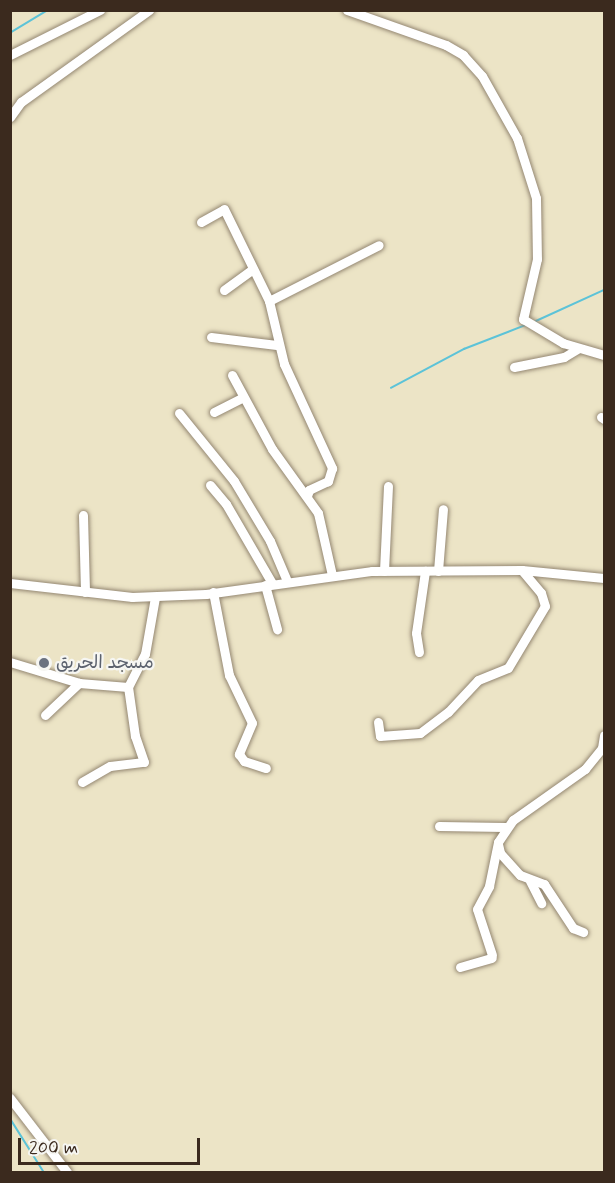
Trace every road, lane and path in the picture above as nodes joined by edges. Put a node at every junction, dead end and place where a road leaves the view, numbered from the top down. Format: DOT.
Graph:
graph roads {
  1 [pos="100,10"];
  2 [pos="149,10"];
  3 [pos="347,10"];
  4 [pos="10,55"];
  5 [pos="10,117"];
  6 [pos="201,222"];
  7 [pos="379,245"];
  8 [pos="252,270"];
  9 [pos="224,290"];
  10 [pos="269,301"];
  11 [pos="211,337"];
  12 [pos="277,345"];
  13 [pos="579,348"];
  14 [pos="604,355"];
  15 [pos="514,367"];
  16 [pos="232,375"];
  17 [pos="242,398"];
  18 [pos="214,412"];
  19 [pos="179,413"];
  20 [pos="210,484"];
  21 [pos="388,486"];
  22 [pos="307,496"];
  23 [pos="443,509"];
  24 [pos="83,515"];
  25 [pos="522,570"];
  26 [pos="384,571"];
  27 [pos="425,571"];
  28 [pos="438,571"];
  29 [pos="332,575"];
  30 [pos="604,578"];
  31 [pos="287,581"];
  32 [pos="10,583"];
  33 [pos="268,584"];
  34 [pos="85,592"];
  35 [pos="213,592"];
  36 [pos="156,597"];
  37 [pos="277,629"];
  38 [pos="419,652"];
  39 [pos="10,662"];
  40 [pos="79,683"];
  41 [pos="128,687"];
  42 [pos="45,715"];
  43 [pos="378,722"];
  44 [pos="604,735"];
  45 [pos="600,758"];
  46 [pos="266,768"];
  47 [pos="82,782"];
  48 [pos="439,826"];
  49 [pos="505,827"];
  50 [pos="498,842"];
  51 [pos="530,881"];
  52 [pos="541,903"];
  53 [pos="583,932"];
  54 [pos="460,967"];
  55 [pos="10,1098"];
  56 [pos="67,1173"];
  1 -- 4 [label="street"];
  2 -- 5 [label="street"];
  3 -- 13 [label="street"];
  6 -- 8 [label="street"];
  7 -- 10 [label="street"];
  8 -- 9 [label="street"];
  8 -- 10 [label="street"];
  10 -- 12 [label="street"];
  11 -- 12 [label="street"];
  12 -- 22 [label="street"];
  13 -- 14 [label="street"];
  13 -- 15 [label="street"];
  16 -- 17 [label="street"];
  17 -- 18 [label="street"];
  17 -- 22 [label="street"];
  19 -- 31 [label="street"];
  20 -- 33 [label="street"];
  21 -- 26 [label="street"];
  22 -- 29 [label="street"];
  23 -- 28 [label="street"];
  24 -- 34 [label="street"];
  25 -- 28 [label="street"];
  25 -- 30 [label="street"];
  25 -- 43 [label="street"];
  26 -- 27 [label="street"];
  26 -- 29 [label="street"];
  27 -- 28 [label="street"];
  27 -- 38 [label="street"];
  29 -- 31 [label="street"];
  31 -- 33 [label="street"];
  32 -- 34 [label="street"];
  33 -- 35 [label="street"];
  33 -- 37 [label="street"];
  34 -- 36 [label="street"];
  35 -- 36 [label="street"];
  35 -- 46 [label="street"];
  36 -- 41 [label="street"];
  39 -- 40 [label="street"];
  40 -- 41 [label="street"];
  40 -- 42 [label="street"];
  41 -- 47 [label="street"];
  44 -- 45 [label="street"];
  45 -- 49 [label="street"];
  48 -- 49 [label="street"];
  49 -- 50 [label="street"];
  50 -- 51 [label="street"];
  50 -- 54 [label="street"];
  51 -- 52 [label="street"];
  51 -- 53 [label="street"];
  55 -- 56 [label="street"];
}
